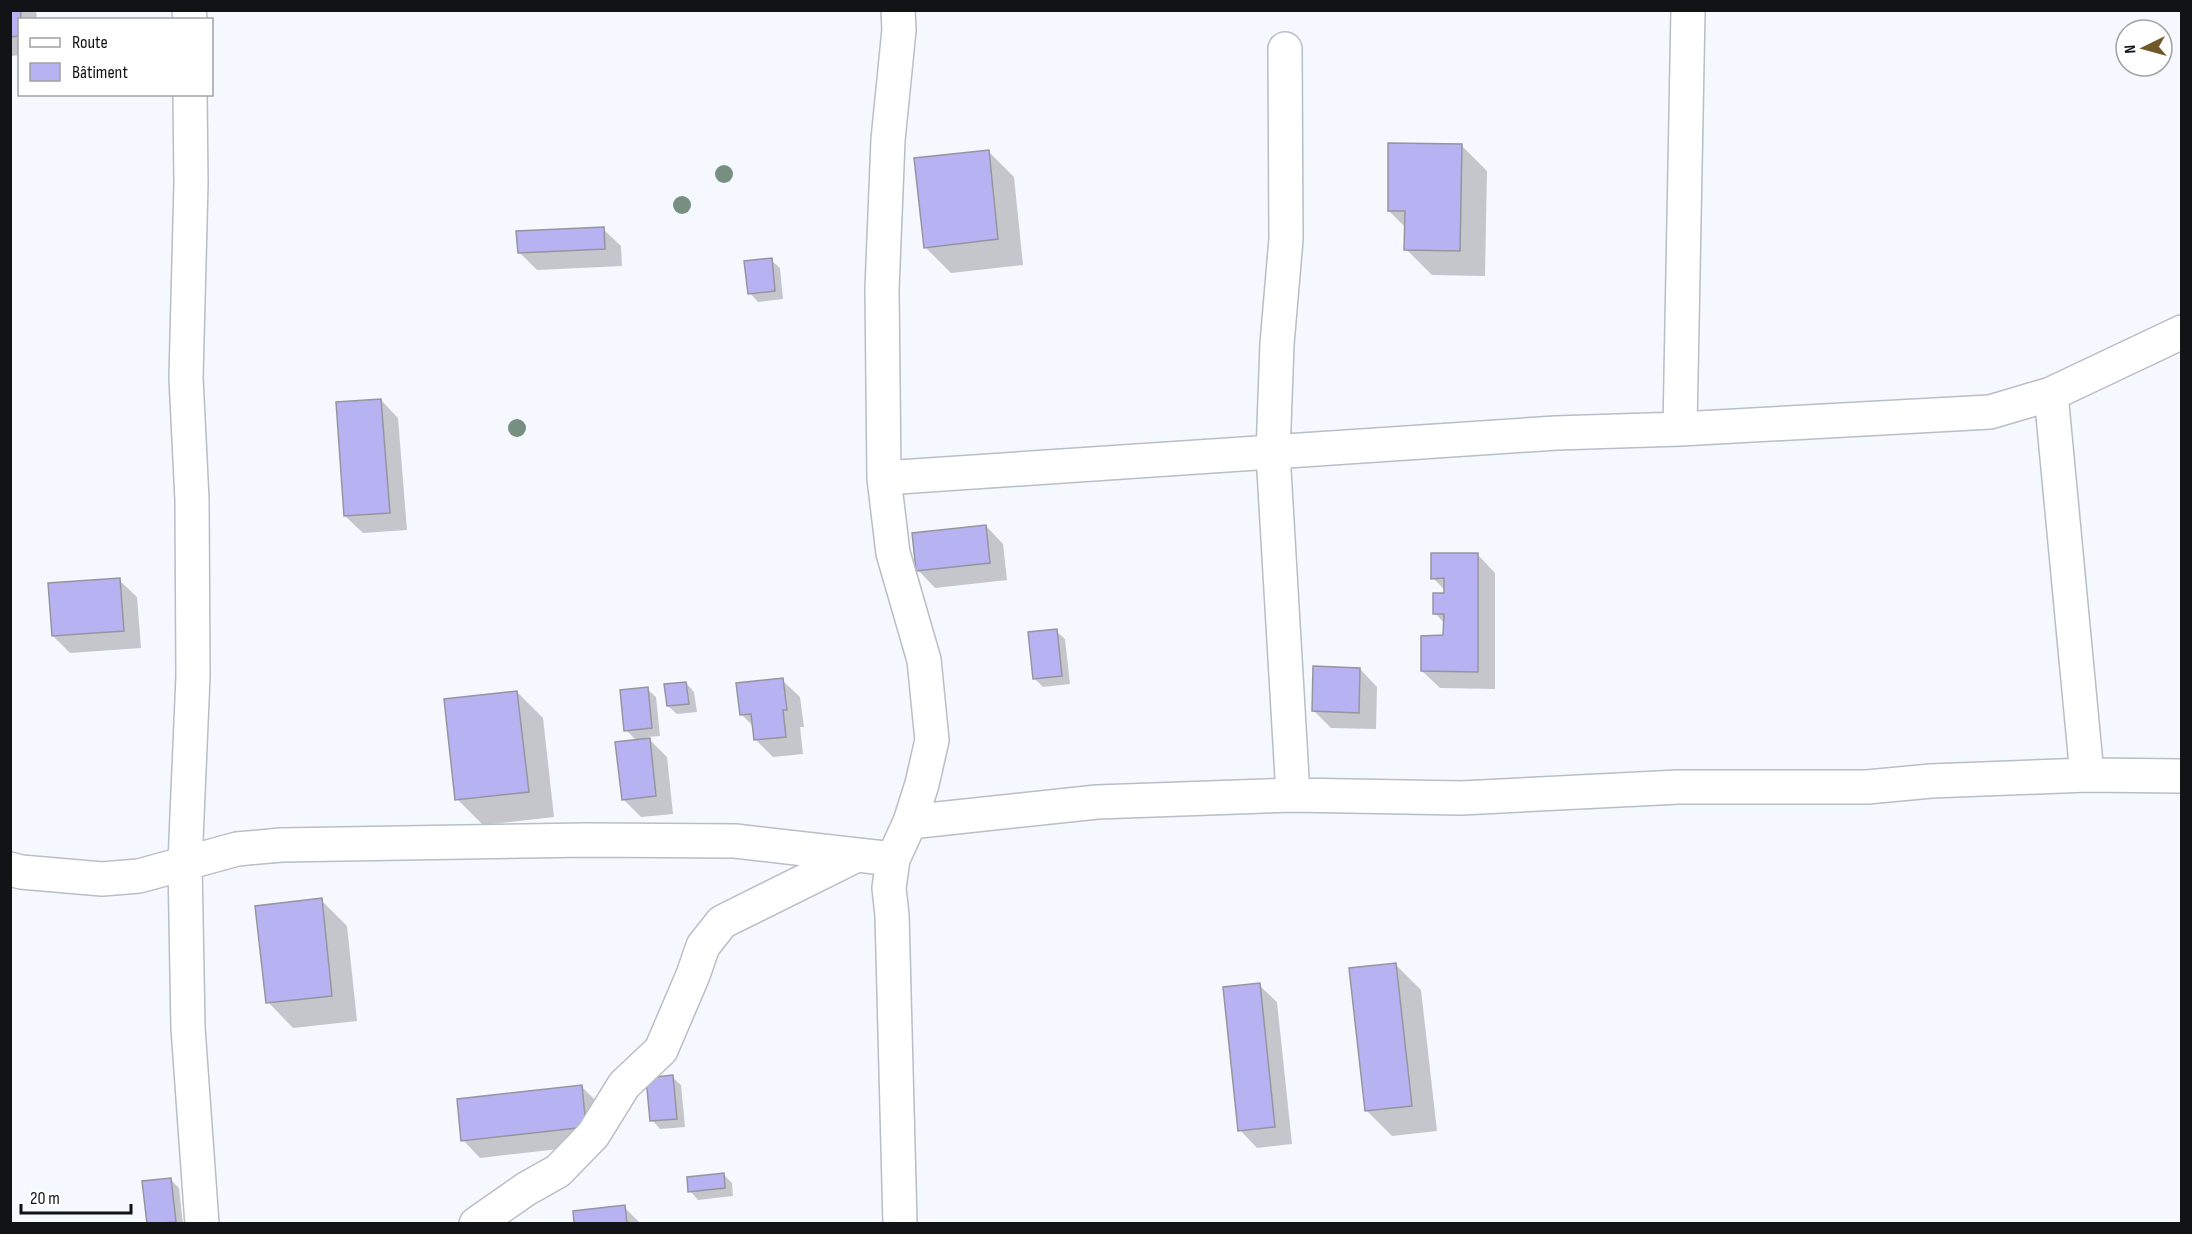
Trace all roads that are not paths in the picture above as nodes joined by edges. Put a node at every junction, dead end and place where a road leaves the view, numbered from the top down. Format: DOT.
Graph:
graph roads {
  1 [pos="898,10"];
  2 [pos="1688,10"];
  3 [pos="1285,49"];
  4 [pos="190,96"];
  5 [pos="2181,332"];
  6 [pos="2051,394"];
  7 [pos="1680,429"];
  8 [pos="1273,453"];
  9 [pos="884,478"];
  10 [pos="2086,775"];
  11 [pos="2181,776"];
  12 [pos="1293,795"];
  13 [pos="910,822"];
  14 [pos="857,855"];
  15 [pos="893,860"];
  16 [pos="185,863"];
  17 [pos="10,869"];
  18 [pos="202,1224"];
  19 [pos="476,1224"];
  20 [pos="900,1224"];
  1 -- 9 [label="street"];
  2 -- 7 [label="street"];
  3 -- 8 [label="street"];
  4 -- 16 [label="street"];
  5 -- 6 [label="street"];
  6 -- 7 [label="street"];
  6 -- 10 [label="street"];
  7 -- 8 [label="street"];
  8 -- 9 [label="street"];
  8 -- 12 [label="street"];
  9 -- 13 [label="street"];
  10 -- 11 [label="street"];
  10 -- 12 [label="street"];
  12 -- 13 [label="street"];
  13 -- 15 [label="street"];
  14 -- 15 [label="street"];
  14 -- 16 [label="street"];
  14 -- 19 [label="street"];
  15 -- 20 [label="street"];
  16 -- 17 [label="street"];
  16 -- 18 [label="street"];
}
